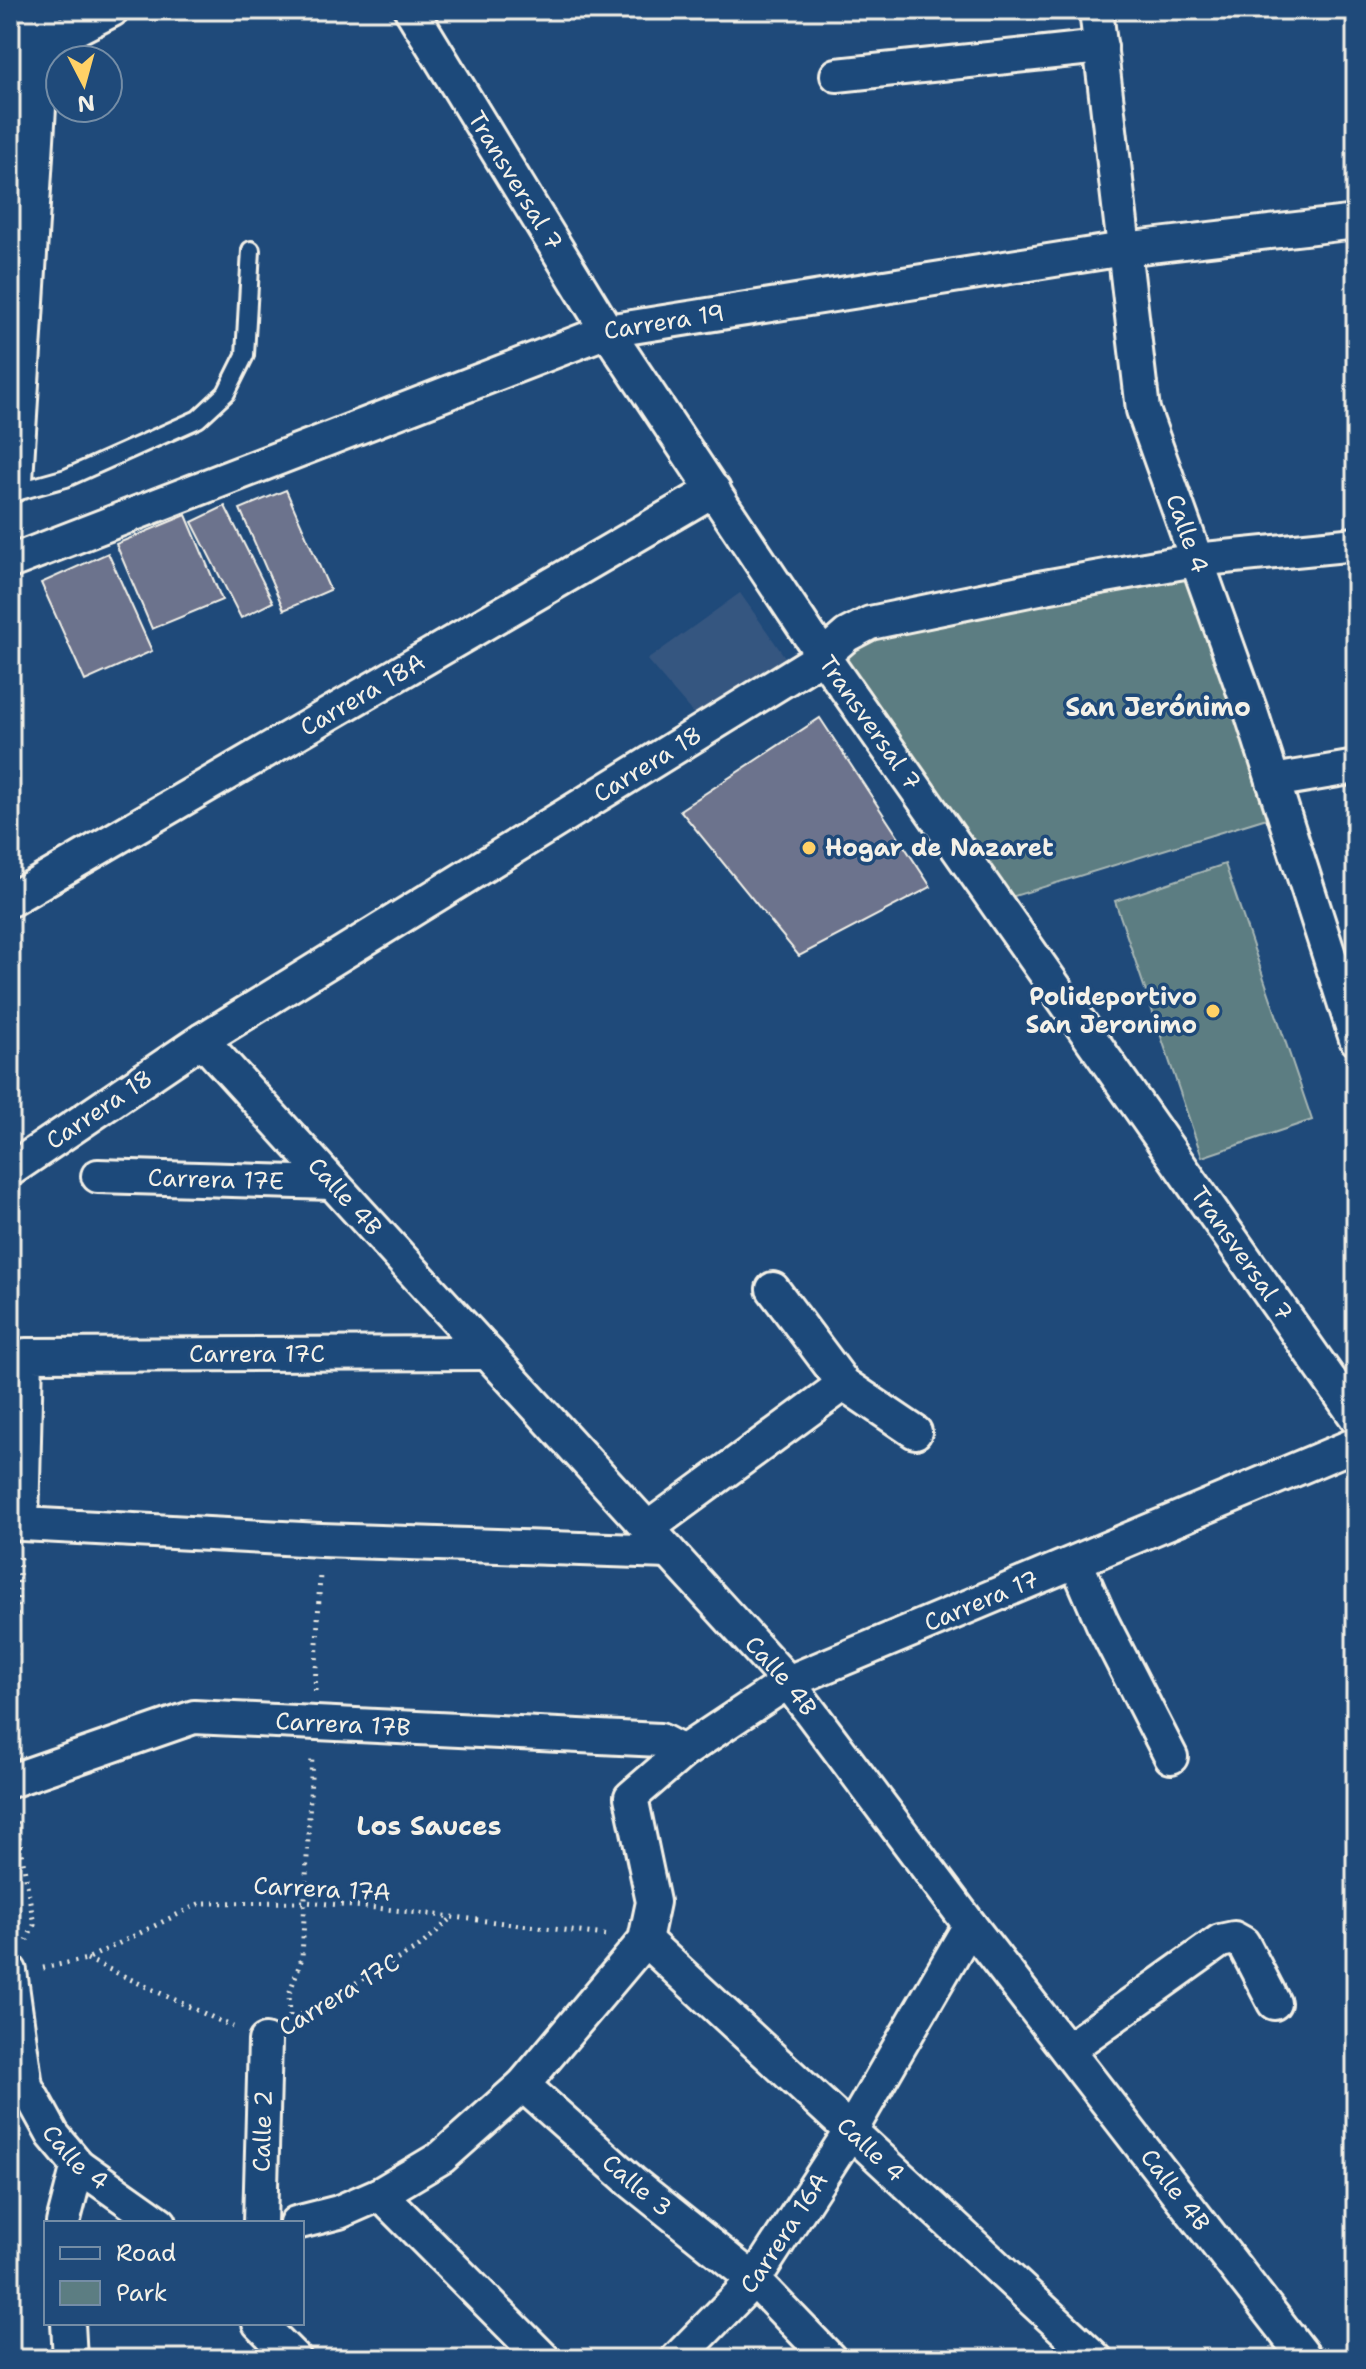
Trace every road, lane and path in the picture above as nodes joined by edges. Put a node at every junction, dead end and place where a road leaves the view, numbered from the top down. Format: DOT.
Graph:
graph roads {
  1 [pos="112,10"];
  2 [pos="411,10"];
  3 [pos="1096,10"];
  4 [pos="38,30"];
  5 [pos="1101,47"];
  6 [pos="837,75"];
  7 [pos="1356,222"];
  8 [pos="1124,249"];
  9 [pos="251,250"];
  10 [pos="607,331"];
  11 [pos="10,480"];
  12 [pos="714,490"];
  13 [pos="10,494"];
  14 [pos="1356,544"];
  15 [pos="1195,560"];
  16 [pos="10,562"];
  17 [pos="823,656"];
  18 [pos="1356,767"];
  19 [pos="1273,781"];
  20 [pos="10,900"];
  21 [pos="1356,1039"];
  22 [pos="202,1040"];
  23 [pos="10,1170"];
  24 [pos="98,1176"];
  25 [pos="332,1183"];
  26 [pos="773,1289"];
  27 [pos="488,1353"];
  28 [pos="844,1384"];
  29 [pos="1356,1417"];
  30 [pos="915,1432"];
  31 [pos="1356,1444"];
  32 [pos="22,1524"];
  33 [pos="658,1540"];
  34 [pos="1076,1562"];
  35 [pos="788,1682"];
  36 [pos="11,1746"];
  37 [pos="683,1752"];
  38 [pos="1171,1757"];
  39 [pos="11,1792"];
  40 [pos="305,1902"];
  41 [pos="453,1917"];
  42 [pos="970,1925"];
  43 [pos="645,1940"];
  44 [pos="87,1959"];
  45 [pos="10,1972"];
  46 [pos="1274,2003"];
  47 [pos="265,2041"];
  48 [pos="1067,2050"];
  49 [pos="523,2085"];
  50 [pos="850,2132"];
  51 [pos="78,2165"];
  52 [pos="380,2194"];
  53 [pos="64,2221"];
  54 [pos="157,2221"];
  55 [pos="260,2221"];
  56 [pos="304,2221"];
  57 [pos="754,2280"];
  58 [pos="68,2325"];
  59 [pos="261,2325"];
  60 [pos="70,2359"];
  61 [pos="295,2359"];
  62 [pos="544,2359"];
  63 [pos="677,2359"];
  64 [pos="830,2359"];
  65 [pos="1096,2359"];
  66 [pos="1306,2359"];
  1 -- 4 [label="street"];
  2 -- 10 [label="street, Transversal 7"];
  3 -- 5 [label="street, Calle 4"];
  4 -- 11 [label="highway"];
  5 -- 6 [label="street"];
  5 -- 8 [label="street, Calle 4"];
  7 -- 8 [label="street, Carrera 19"];
  8 -- 10 [label="street, Carrera 19"];
  8 -- 15 [label="street, Calle 4"];
  9 -- 13 [label="lane"];
  10 -- 12 [label="street, Transversal 7"];
  10 -- 16 [label="street, Carrera 19"];
  12 -- 17 [label="street, Transversal 7"];
  12 -- 20 [label="street, Carrera 18A"];
  14 -- 15 [label="street, Carrera 18"];
  15 -- 17 [label="street, Carrera 18"];
  15 -- 19 [label="street, Calle 4"];
  17 -- 22 [label="street, Carrera 18"];
  17 -- 29 [label="street, Transversal 7"];
  18 -- 19 [label="street"];
  19 -- 21 [label="street, Calle 4"];
  22 -- 23 [label="street, Carrera 18"];
  22 -- 25 [label="street, Calle 4B"];
  24 -- 25 [label="street, Carrera 17E"];
  25 -- 27 [label="street, Calle 4B"];
  26 -- 28 [label="street"];
  27 -- 32 [label="street, Carrera 17C"];
  27 -- 33 [label="street, Calle 4B"];
  28 -- 30 [label="street"];
  28 -- 33 [label="street"];
  31 -- 34 [label="street, Carrera 17"];
  32 -- 33 [label="street"];
  32 -- 36 [label="path"];
  33 -- 35 [label="street, Calle 4B"];
  34 -- 35 [label="street, Carrera 17"];
  34 -- 38 [label="street"];
  35 -- 37 [label="street, Carrera 17"];
  35 -- 42 [label="street, Calle 4B"];
  37 -- 39 [label="street, Carrera 17B"];
  37 -- 43 [label="street, Carrera 17"];
  39 -- 45 [label="path"];
  40 -- 41 [label="path, Carrera 17A"];
  40 -- 41 [label="path, Carrera 17C"];
  40 -- 44 [label="path, Carrera 17A"];
  41 -- 43 [label="path, Carrera 17A"];
  42 -- 48 [label="street, Calle 4B"];
  42 -- 50 [label="street, Carrera 16A"];
  43 -- 49 [label="street"];
  43 -- 50 [label="street, Calle 4"];
  44 -- 45 [label="path, Carrera 17A"];
  44 -- 47 [label="path, Carrera 17C"];
  45 -- 51 [label="street, Calle 4"];
  46 -- 48 [label="street"];
  47 -- 55 [label="street, Calle 2"];
  48 -- 66 [label="street, Calle 4B"];
  49 -- 52 [label="street"];
  49 -- 57 [label="street, Calle 3"];
  50 -- 57 [label="street, Carrera 16A"];
  50 -- 65 [label="street, Calle 4"];
  51 -- 53 [label="street"];
  51 -- 54 [label="street, Calle 4"];
  52 -- 56 [label="street"];
  52 -- 62 [label="street"];
  57 -- 63 [label="street, Carrera 16A"];
  57 -- 64 [label="street"];
  58 -- 60 [label="street"];
  59 -- 61 [label="street"];
}
